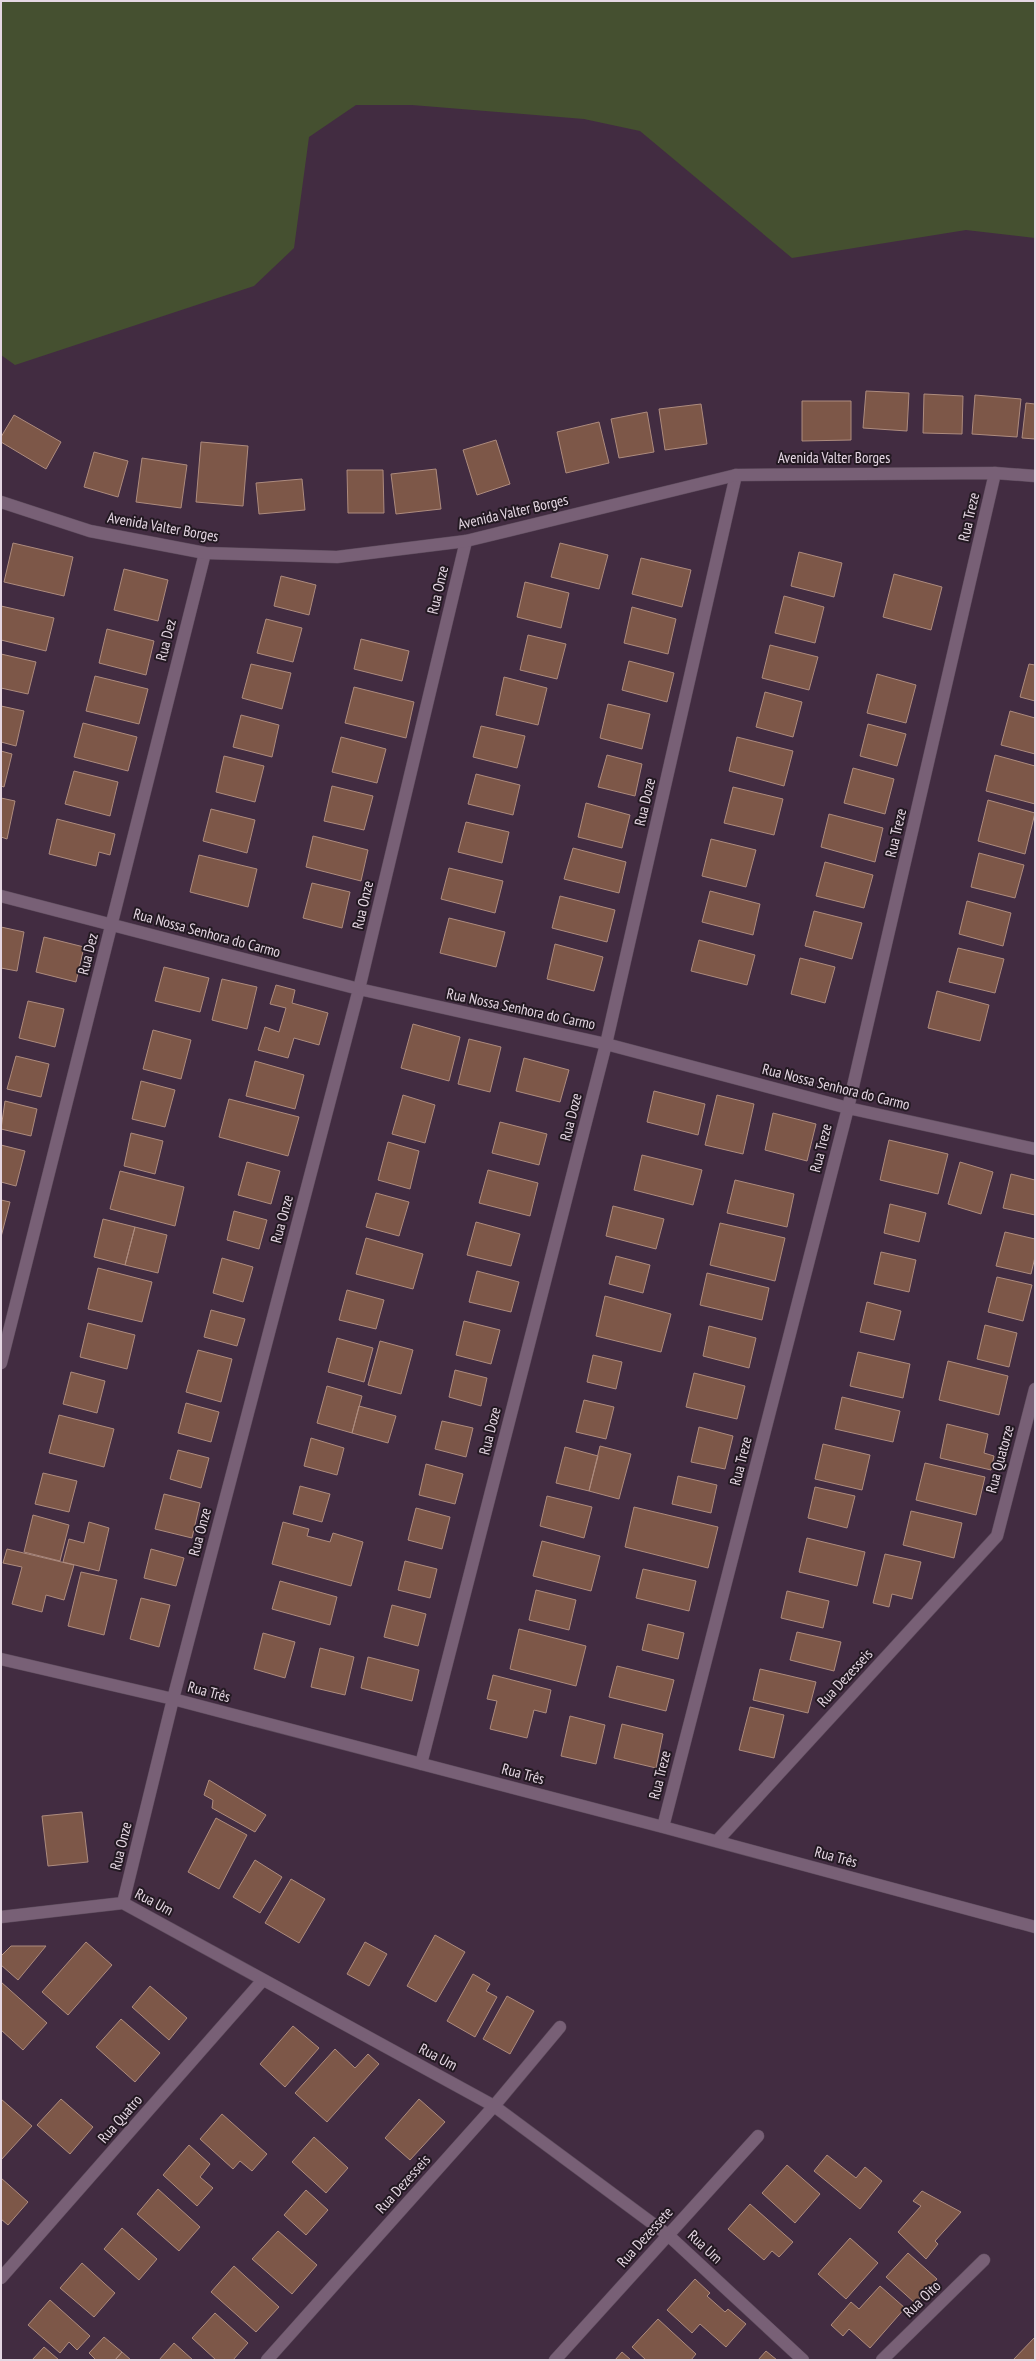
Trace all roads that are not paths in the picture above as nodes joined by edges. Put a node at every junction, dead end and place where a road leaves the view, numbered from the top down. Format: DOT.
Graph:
graph roads {
  1 [pos="996,473"];
  2 [pos="736,475"];
  3 [pos="1035,476"];
  4 [pos="1,502"];
  5 [pos="466,540"];
  6 [pos="205,553"];
  7 [pos="1,896"];
  8 [pos="112,924"];
  9 [pos="359,990"];
  10 [pos="606,1044"];
  11 [pos="848,1108"];
  12 [pos="1035,1149"];
  13 [pos="1,1363"];
  14 [pos="1035,1389"];
  15 [pos="997,1536"];
  16 [pos="1,1658"];
  17 [pos="173,1699"];
  18 [pos="421,1764"];
  19 [pos="663,1826"];
  20 [pos="717,1841"];
  21 [pos="123,1903"];
  22 [pos="1,1917"];
  23 [pos="1035,1927"];
  24 [pos="262,1981"];
  25 [pos="560,2027"];
  26 [pos="494,2106"];
  27 [pos="758,2136"];
  28 [pos="668,2235"];
  29 [pos="984,2260"];
  30 [pos="1,2278"];
  31 [pos="267,2360"];
  32 [pos="555,2360"];
  33 [pos="803,2360"];
  34 [pos="882,2360"];
  1 -- 2 [label="street, Avenida Valter Borges"];
  1 -- 3 [label="street, Avenida Valter Borges"];
  1 -- 11 [label="street, Rua Treze"];
  2 -- 5 [label="street, Avenida Valter Borges"];
  2 -- 10 [label="street, Rua Doze"];
  4 -- 6 [label="street, Avenida Valter Borges"];
  5 -- 6 [label="street, Avenida Valter Borges"];
  5 -- 9 [label="street, Rua Onze"];
  6 -- 8 [label="street, Rua Dez"];
  7 -- 8 [label="street, Rua Nossa Senhora do Carmo"];
  8 -- 9 [label="street, Rua Nossa Senhora do Carmo"];
  8 -- 13 [label="street, Rua Dez"];
  9 -- 10 [label="street, Rua Nossa Senhora do Carmo"];
  9 -- 17 [label="street, Rua Onze"];
  10 -- 11 [label="street, Rua Nossa Senhora do Carmo"];
  10 -- 18 [label="street, Rua Doze"];
  11 -- 12 [label="street, Rua Nossa Senhora do Carmo"];
  11 -- 19 [label="street, Rua Treze"];
  14 -- 15 [label="street, Rua Quatorze"];
  15 -- 20 [label="street, Rua Dezesseis"];
  16 -- 17 [label="street, Rua Três"];
  17 -- 18 [label="street, Rua Três"];
  17 -- 21 [label="street, Rua Onze"];
  18 -- 19 [label="street, Rua Três"];
  19 -- 20 [label="street, Rua Três"];
  20 -- 23 [label="street, Rua Três"];
  21 -- 22 [label="street, Rua Um"];
  21 -- 24 [label="street, Rua Um"];
  24 -- 26 [label="street, Rua Um"];
  24 -- 30 [label="street, Rua Quatro"];
  25 -- 26 [label="street, Rua Dezesseis"];
  26 -- 28 [label="street, Rua Um"];
  26 -- 31 [label="street, Rua Dezesseis"];
  27 -- 28 [label="street, Rua Dezessete"];
  28 -- 32 [label="street, Rua Dezessete"];
  28 -- 33 [label="street, Rua Um"];
  29 -- 34 [label="street, Rua Oito"];
}
